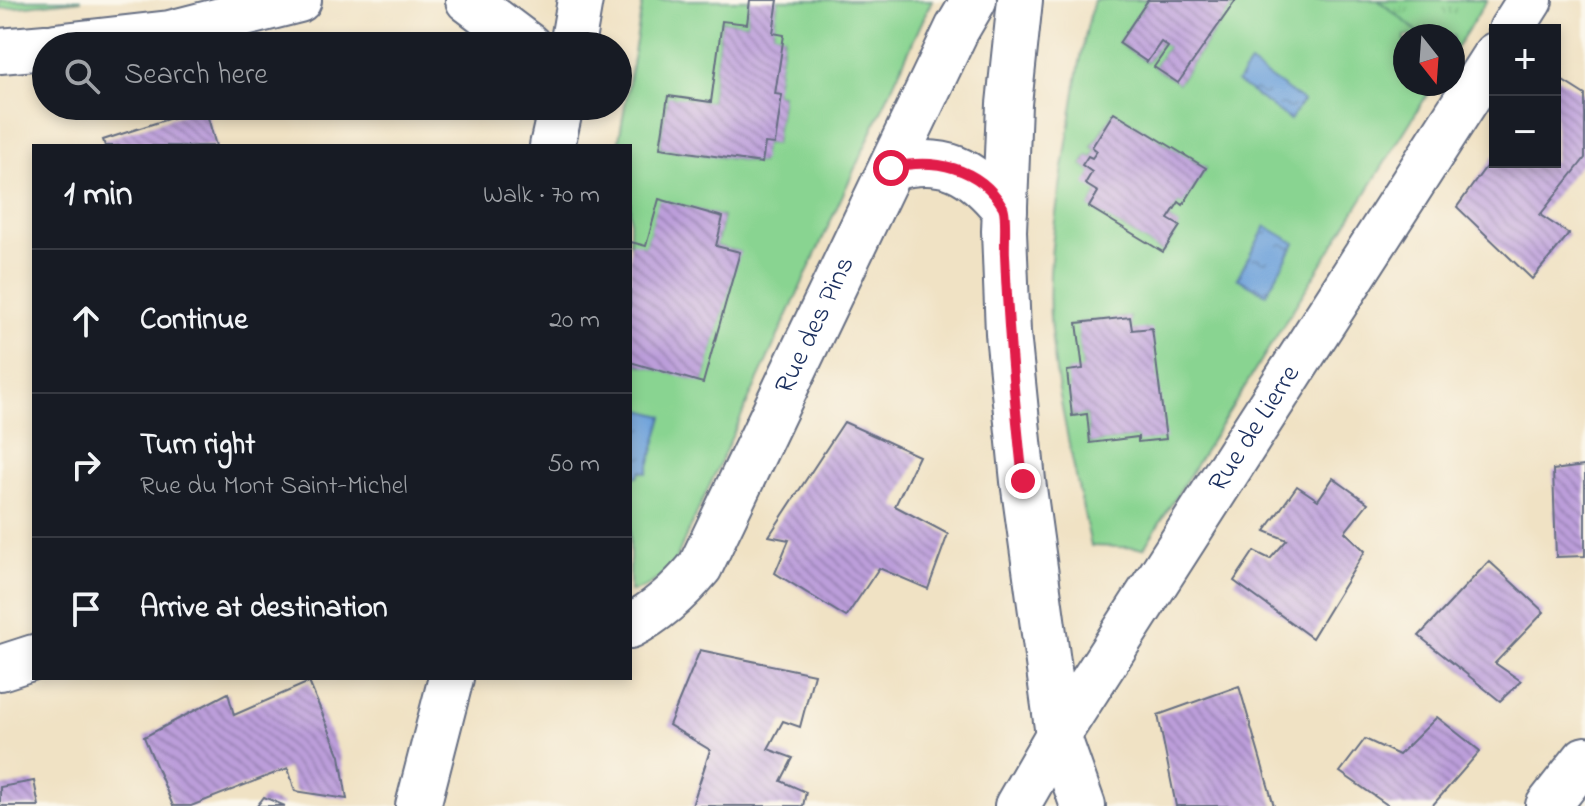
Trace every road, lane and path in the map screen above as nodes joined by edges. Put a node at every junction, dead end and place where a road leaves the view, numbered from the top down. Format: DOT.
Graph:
graph roads {
  1 [pos="299,0"];
  2 [pos="468,0"];
  3 [pos="580,0"];
  4 [pos="974,0"];
  5 [pos="1020,0"];
  6 [pos="1530,0"];
  7 [pos="1515,24"];
  8 [pos="174,32"];
  9 [pos="510,32"];
  10 [pos="574,32"];
  11 [pos="32,48"];
  12 [pos="0,51"];
  13 [pos="1489,64"];
  14 [pos="558,120"];
  15 [pos="552,144"];
  16 [pos="891,168"];
  17 [pos="1005,210"];
  18 [pos="632,625"];
  19 [pos="32,658"];
  20 [pos="0,668"];
  21 [pos="450,680"];
  22 [pos="1058,735"];
  23 [pos="1585,759"];
  24 [pos="418,806"];
  25 [pos="1017,806"];
  26 [pos="1083,806"];
  27 [pos="1548,806"];
  1 -- 8 [label="street"];
  2 -- 9 [label="street"];
  3 -- 10 [label="street"];
  4 -- 16 [label="street, Rue des Pins"];
  5 -- 17 [label="street"];
  6 -- 7 [label="street"];
  11 -- 12 [label="street"];
  13 -- 22 [label="street, Rue de Lierre"];
  14 -- 15 [label="street"];
  16 -- 17 [label="street"];
  16 -- 18 [label="street, Rue des Pins"];
  17 -- 22 [label="street"];
  19 -- 20 [label="street"];
  21 -- 24 [label="street"];
  22 -- 25 [label="street, Rue de Lierre"];
  22 -- 26 [label="street"];
  23 -- 27 [label="street"];
}
